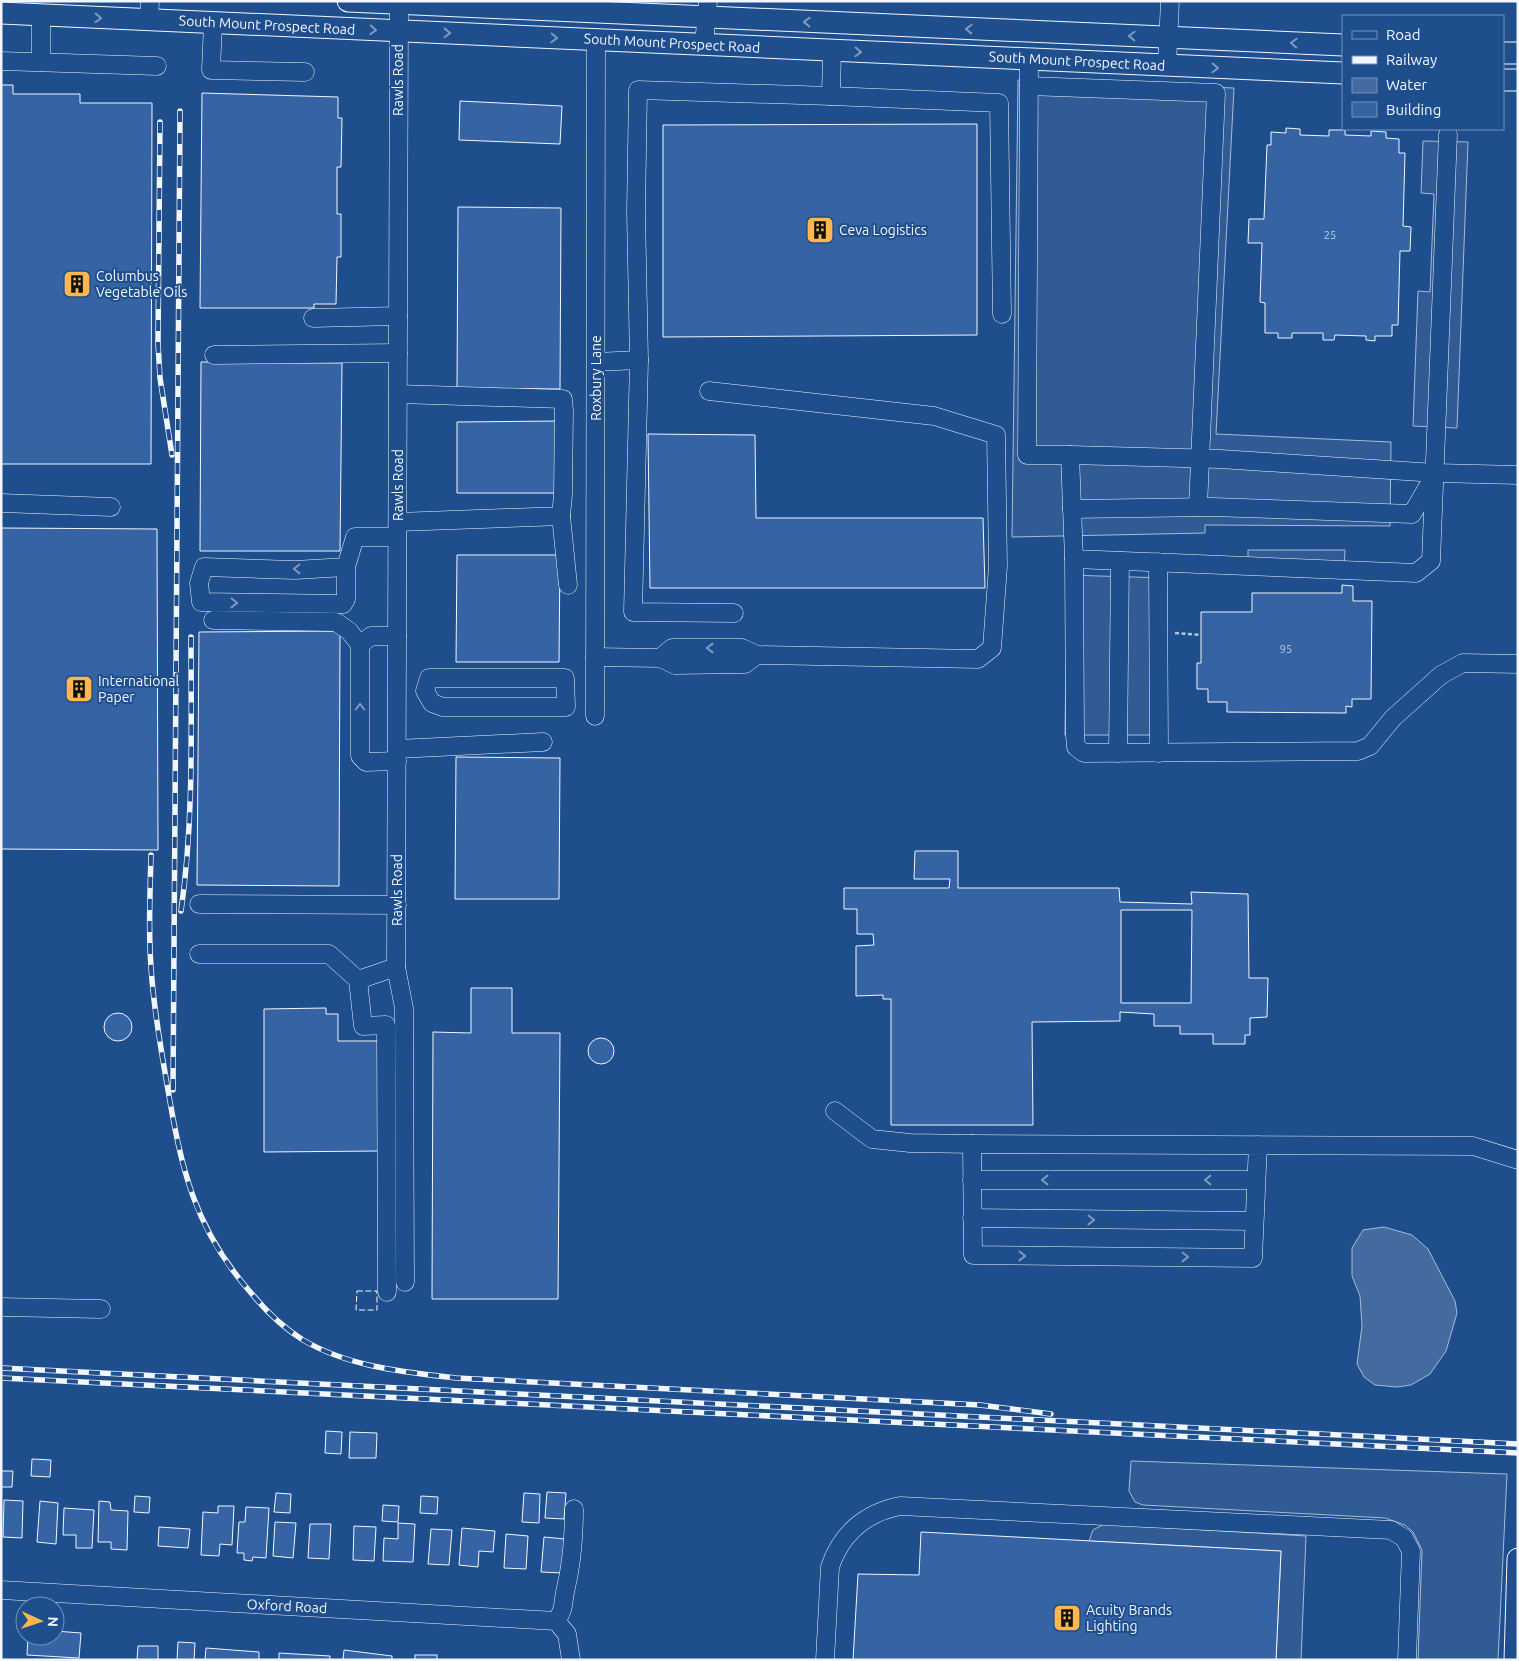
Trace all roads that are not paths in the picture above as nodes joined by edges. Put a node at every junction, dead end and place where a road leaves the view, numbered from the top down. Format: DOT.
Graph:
graph roads {
  1 [pos="348,1"];
  2 [pos="1170,1"];
  3 [pos="399,4"];
  4 [pos="707,9"];
  5 [pos="150,11"];
  6 [pos="1,13"];
  7 [pos="41,15"];
  8 [pos="213,23"];
  9 [pos="398,31"];
  10 [pos="1168,38"];
  11 [pos="596,40"];
  12 [pos="704,44"];
  13 [pos="1342,45"];
  14 [pos="832,50"];
  15 [pos="1504,52"];
  16 [pos="1518,53"];
  17 [pos="1029,59"];
  18 [pos="1,60"];
  19 [pos="41,62"];
  20 [pos="157,66"];
  21 [pos="1167,66"];
  22 [pos="305,72"];
  23 [pos="1342,73"];
  24 [pos="1504,80"];
  25 [pos="1518,80"];
  26 [pos="1029,86"];
  27 [pos="831,96"];
  28 [pos="1449,130"];
  29 [pos="1002,314"];
  30 [pos="398,316"];
  31 [pos="313,318"];
  32 [pos="398,353"];
  33 [pos="214,355"];
  34 [pos="639,360"];
  35 [pos="596,362"];
  36 [pos="709,391"];
  37 [pos="398,394"];
  38 [pos="1070,455"];
  39 [pos="1199,458"];
  40 [pos="1436,474"];
  41 [pos="1518,475"];
  42 [pos="1,503"];
  43 [pos="111,507"];
  44 [pos="1198,508"];
  45 [pos="1072,509"];
  46 [pos="561,516"];
  47 [pos="398,530"];
  48 [pos="1074,559"];
  49 [pos="1120,561"];
  50 [pos="1158,562"];
  51 [pos="346,567"];
  52 [pos="568,585"];
  53 [pos="734,614"];
  54 [pos="212,620"];
  55 [pos="397,636"];
  56 [pos="360,645"];
  57 [pos="595,657"];
  58 [pos="1518,664"];
  59 [pos="426,691"];
  60 [pos="397,692"];
  61 [pos="595,716"];
  62 [pos="543,742"];
  63 [pos="1118,753"];
  64 [pos="1159,753"];
  65 [pos="397,755"];
  66 [pos="199,904"];
  67 [pos="397,905"];
  68 [pos="199,954"];
  69 [pos="396,967"];
  70 [pos="358,980"];
  71 [pos="835,1111"];
  72 [pos="972,1144"];
  73 [pos="1258,1145"];
  74 [pos="1518,1160"];
  75 [pos="972,1180"];
  76 [pos="1256,1180"];
  77 [pos="972,1218"];
  78 [pos="1254,1222"];
  79 [pos="405,1282"];
  80 [pos="386,1292"];
  81 [pos="1,1307"];
  82 [pos="100,1309"];
  83 [pos="574,1509"];
  84 [pos="1518,1559"];
  85 [pos="1,1590"];
  86 [pos="556,1621"];
  87 [pos="571,1660"];
  88 [pos="825,1660"];
  89 [pos="1407,1660"];
  90 [pos="1515,1660"];
  1 -- 3 [label="main road, South Mount Prospect Road"];
  2 -- 10 [label="street"];
  3 -- 4 [label="main road, South Mount Prospect Road"];
  3 -- 9 [label="street, Rawls Road"];
  10 -- 4 [label="main road, South Mount Prospect Road, one-way"];
  4 -- 12 [label="street"];
  7 -- 5 [label="main road, South Mount Prospect Road, one-way"];
  5 -- 8 [label="main road, South Mount Prospect Road"];
  6 -- 7 [label="main road, South Mount Prospect Road"];
  7 -- 19 [label="street"];
  8 -- 9 [label="main road, South Mount Prospect Road, one-way"];
  8 -- 22 [label="street"];
  9 -- 11 [label="main road, South Mount Prospect Road, one-way"];
  9 -- 30 [label="street, Rawls Road"];
  13 -- 10 [label="main road, South Mount Prospect Road, one-way"];
  10 -- 21 [label="street"];
  11 -- 12 [label="main road, South Mount Prospect Road"];
  11 -- 35 [label="street, Roxbury Lane"];
  12 -- 14 [label="main road, South Mount Prospect Road"];
  14 -- 17 [label="main road, South Mount Prospect Road, one-way"];
  14 -- 27 [label="street"];
  15 -- 16 [label="main road"];
  17 -- 21 [label="main road, South Mount Prospect Road"];
  17 -- 26 [label="street"];
  18 -- 19 [label="street"];
  19 -- 20 [label="street"];
  21 -- 23 [label="main road, South Mount Prospect Road, one-way"];
  24 -- 25 [label="main road"];
  26 -- 38 [label="street"];
  26 -- 39 [label="street"];
  27 -- 29 [label="street"];
  27 -- 34 [label="street"];
  28 -- 40 [label="street"];
  30 -- 31 [label="street"];
  30 -- 32 [label="street, Rawls Road"];
  32 -- 33 [label="street"];
  32 -- 37 [label="street, Rawls Road"];
  34 -- 35 [label="street"];
  34 -- 53 [label="street"];
  35 -- 57 [label="street, Roxbury Lane"];
  36 -- 57 [label="street"];
  37 -- 46 [label="street"];
  37 -- 47 [label="street, Rawls Road"];
  38 -- 39 [label="street"];
  38 -- 45 [label="street"];
  39 -- 40 [label="street"];
  39 -- 44 [label="street"];
  40 -- 41 [label="street"];
  40 -- 44 [label="street"];
  40 -- 50 [label="street"];
  42 -- 43 [label="street"];
  44 -- 45 [label="street"];
  45 -- 48 [label="street"];
  46 -- 47 [label="street"];
  46 -- 52 [label="street"];
  47 -- 51 [label="street"];
  47 -- 55 [label="street, Rawls Road"];
  48 -- 49 [label="street"];
  48 -- 63 [label="street"];
  49 -- 50 [label="street"];
  49 -- 63 [label="street"];
  50 -- 64 [label="street"];
  51 -- 51 [label="street, one-way"];
  54 -- 56 [label="street"];
  55 -- 56 [label="street"];
  55 -- 60 [label="street, Rawls Road"];
  65 -- 56 [label="street, one-way"];
  57 -- 61 [label="street, Roxbury Lane"];
  58 -- 64 [label="street"];
  59 -- 59 [label="street"];
  59 -- 60 [label="street"];
  60 -- 65 [label="street, Rawls Road"];
  62 -- 65 [label="street"];
  63 -- 64 [label="street"];
  65 -- 67 [label="street, Rawls Road"];
  66 -- 67 [label="street"];
  67 -- 69 [label="street, Rawls Road"];
  68 -- 70 [label="street"];
  69 -- 70 [label="street"];
  69 -- 79 [label="street, Rawls Road"];
  70 -- 80 [label="street"];
  71 -- 72 [label="street"];
  72 -- 73 [label="street"];
  72 -- 75 [label="street"];
  73 -- 74 [label="street"];
  73 -- 76 [label="street"];
  76 -- 75 [label="street, one-way"];
  75 -- 77 [label="street"];
  76 -- 78 [label="street"];
  77 -- 78 [label="street, one-way"];
  77 -- 78 [label="street, one-way"];
  81 -- 82 [label="street"];
  83 -- 86 [label="street"];
  84 -- 90 [label="main road"];
  85 -- 86 [label="street, Oxford Road"];
  86 -- 87 [label="street"];
  88 -- 89 [label="street"];
}
